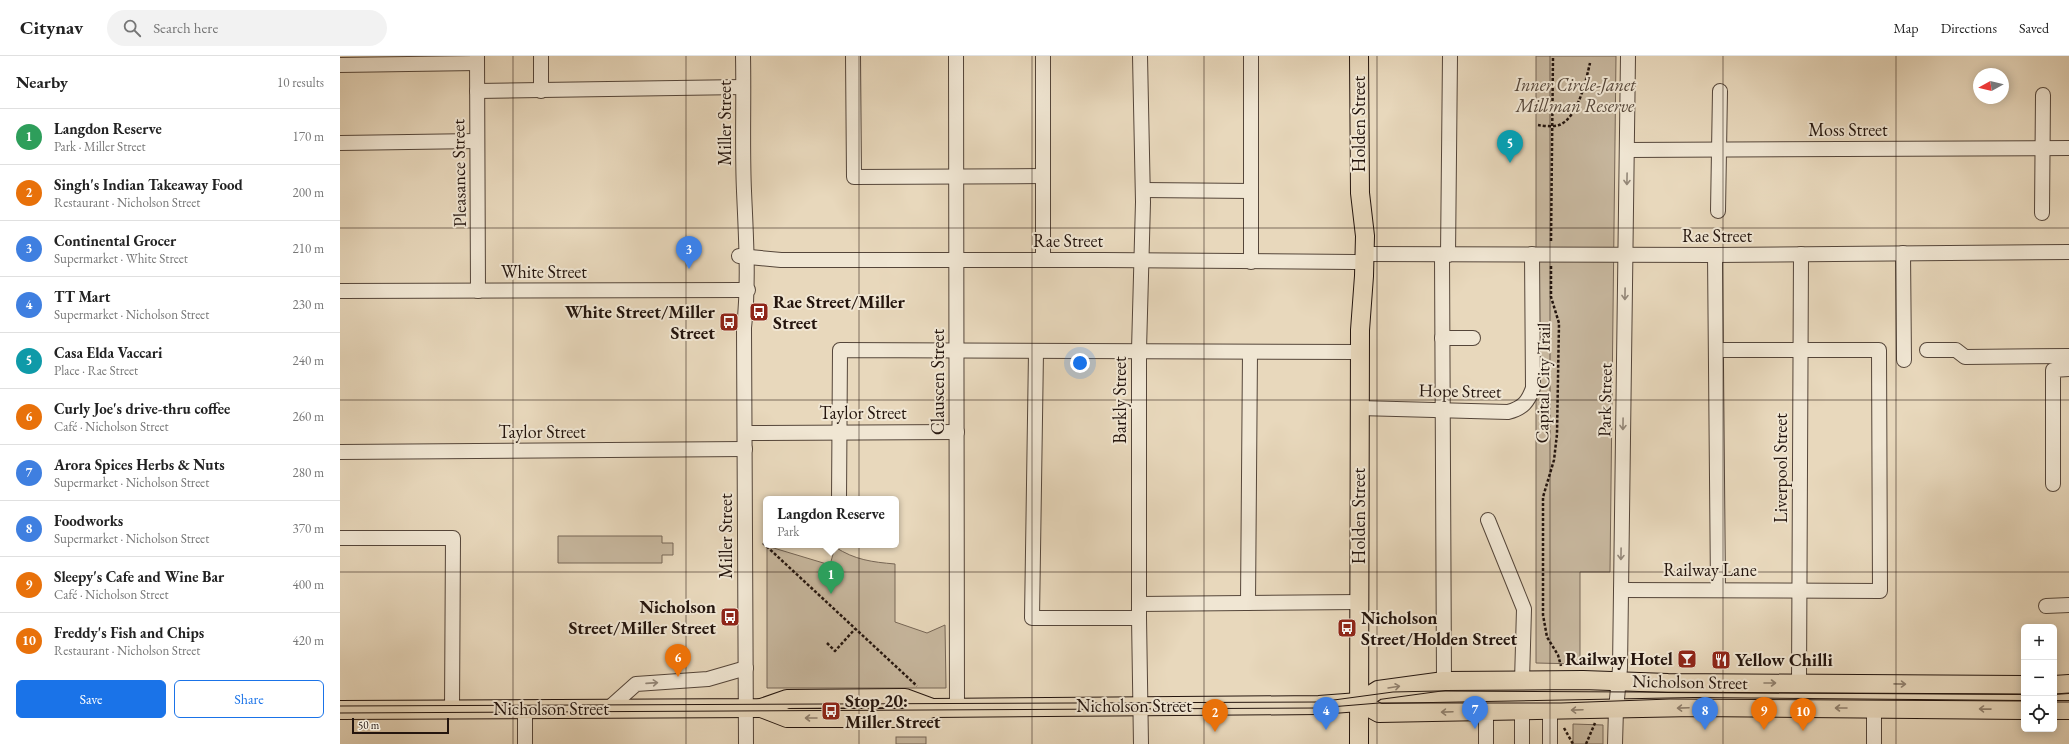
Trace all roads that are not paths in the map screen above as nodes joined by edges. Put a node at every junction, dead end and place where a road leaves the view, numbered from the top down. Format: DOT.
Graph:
graph roads {
  1 [pos="541,56"];
  2 [pos="743,56"];
  3 [pos="853,56"];
  4 [pos="956,56"];
  5 [pos="1043,56"];
  6 [pos="1140,56"];
  7 [pos="1251,56"];
  8 [pos="1359,56"];
  9 [pos="1450,56"];
  10 [pos="1628,56"];
  11 [pos="477,60"];
  12 [pos="340,65"];
  13 [pos="743,87"];
  14 [pos="477,91"];
  15 [pos="541,91"];
  16 [pos="1720,91"];
  17 [pos="2043,95"];
  18 [pos="477,141"];
  19 [pos="340,143"];
  20 [pos="2043,148"];
  21 [pos="2069,148"];
  22 [pos="1719,149"];
  23 [pos="1627,150"];
  24 [pos="1044,176"];
  25 [pos="957,177"];
  26 [pos="1143,190"];
  27 [pos="1252,191"];
  28 [pos="1718,211"];
  29 [pos="2042,214"];
  30 [pos="2069,252"];
  31 [pos="1903,253"];
  32 [pos="1532,254"];
  33 [pos="1801,254"];
  34 [pos="1445,255"];
  35 [pos="1626,255"];
  36 [pos="1715,255"];
  37 [pos="1360,258"];
  38 [pos="958,260"];
  39 [pos="1043,260"];
  40 [pos="1141,260"];
  41 [pos="743,261"];
  42 [pos="1251,262"];
  43 [pos="743,290"];
  44 [pos="340,291"];
  45 [pos="478,291"];
  46 [pos="1442,338"];
  47 [pos="1473,338"];
  48 [pos="1139,350"];
  49 [pos="1716,350"];
  50 [pos="1801,350"];
  51 [pos="1927,350"];
  52 [pos="957,352"];
  53 [pos="1036,352"];
  54 [pos="1250,352"];
  55 [pos="1360,352"];
  56 [pos="2069,356"];
  57 [pos="1904,360"];
  58 [pos="2069,369"];
  59 [pos="1359,408"];
  60 [pos="1442,410"];
  61 [pos="840,432"];
  62 [pos="957,432"];
  63 [pos="744,433"];
  64 [pos="745,450"];
  65 [pos="340,452"];
  66 [pos="2053,484"];
  67 [pos="839,496"];
  68 [pos="1488,520"];
  69 [pos="340,538"];
  70 [pos="1718,589"];
  71 [pos="1800,589"];
  72 [pos="1621,590"];
  73 [pos="1360,602"];
  74 [pos="1248,603"];
  75 [pos="2046,606"];
  76 [pos="2069,606"];
  77 [pos="1139,611"];
  78 [pos="746,668"];
  79 [pos="1444,681"];
  80 [pos="1522,681"];
  81 [pos="1619,682"];
  82 [pos="1799,683"];
  83 [pos="2069,684"];
  84 [pos="1954,685"];
  85 [pos="2021,685"];
  86 [pos="2057,685"];
  87 [pos="1359,702"];
  88 [pos="1141,706"];
  89 [pos="957,707"];
  90 [pos="525,708"];
  91 [pos="754,708"];
  92 [pos="1874,708"];
  93 [pos="1954,708"];
  94 [pos="452,709"];
  95 [pos="608,709"];
  96 [pos="1616,709"];
  97 [pos="340,710"];
  98 [pos="1522,710"];
  99 [pos="2021,710"];
  100 [pos="2057,710"];
  101 [pos="2069,710"];
  102 [pos="1486,711"];
  103 [pos="1556,716"];
  104 [pos="525,744"];
  105 [pos="746,744"];
  106 [pos="1141,744"];
  107 [pos="1359,744"];
  108 [pos="1486,744"];
  109 [pos="1522,744"];
  110 [pos="1550,744"];
  111 [pos="1616,744"];
  112 [pos="1874,744"];
  1 -- 15 [label="street"];
  2 -- 13 [label="street, Miller Street"];
  3 -- 25 [label="street"];
  4 -- 25 [label="street, Clauscen Street"];
  5 -- 24 [label="street"];
  6 -- 26 [label="street, Barkly Street"];
  7 -- 27 [label="street"];
  8 -- 37 [label="main road, Holden Street"];
  9 -- 34 [label="street"];
  10 -- 23 [label="street, Park Street"];
  11 -- 12 [label="street"];
  11 -- 14 [label="street, Pleasance Street"];
  13 -- 15 [label="street"];
  13 -- 41 [label="street, Miller Street"];
  14 -- 15 [label="street"];
  14 -- 18 [label="street, Pleasance Street"];
  16 -- 22 [label="street"];
  17 -- 20 [label="street"];
  18 -- 19 [label="street"];
  18 -- 45 [label="street, Pleasance Street"];
  20 -- 21 [label="street, Moss Street"];
  20 -- 22 [label="street, Moss Street"];
  20 -- 29 [label="street"];
  22 -- 23 [label="street, Moss Street"];
  22 -- 28 [label="street"];
  23 -- 35 [label="street, Park Street, one-way"];
  24 -- 25 [label="street"];
  24 -- 39 [label="street"];
  25 -- 38 [label="street, Clauscen Street"];
  26 -- 27 [label="street"];
  26 -- 40 [label="street, Barkly Street"];
  27 -- 42 [label="street"];
  30 -- 31 [label="street, Rae Street"];
  31 -- 33 [label="street, Rae Street"];
  31 -- 57 [label="street"];
  32 -- 34 [label="street, Rae Street"];
  32 -- 35 [label="street, Rae Street"];
  32 -- 60 [label="street, Hope Street"];
  33 -- 36 [label="street, Rae Street"];
  33 -- 50 [label="street, Liverpool Street"];
  34 -- 37 [label="street, Rae Street"];
  34 -- 46 [label="street"];
  35 -- 36 [label="street, Rae Street"];
  35 -- 72 [label="street, Park Street, one-way"];
  36 -- 49 [label="street"];
  37 -- 42 [label="street, Rae Street"];
  37 -- 55 [label="main road, Holden Street"];
  38 -- 39 [label="street, Rae Street"];
  38 -- 41 [label="street, Rae Street"];
  38 -- 52 [label="street, Clauscen Street"];
  39 -- 40 [label="street, Rae Street"];
  40 -- 42 [label="street, Rae Street"];
  40 -- 48 [label="street, Barkly Street"];
  41 -- 43 [label="street, Miller Street"];
  43 -- 45 [label="street, White Street"];
  43 -- 63 [label="street, Miller Street"];
  44 -- 45 [label="street, White Street"];
  46 -- 47 [label="street"];
  46 -- 60 [label="street"];
  48 -- 53 [label="street"];
  48 -- 54 [label="street"];
  48 -- 77 [label="street, Barkly Street"];
  49 -- 50 [label="street"];
  49 -- 70 [label="street"];
  50 -- 71 [label="street, Liverpool Street"];
  50 -- 71 [label="street, Railway Lane"];
  51 -- 56 [label="street"];
  52 -- 53 [label="street"];
  52 -- 61 [label="street"];
  52 -- 62 [label="street, Clauscen Street"];
  53 -- 77 [label="street"];
  54 -- 55 [label="street"];
  54 -- 74 [label="street"];
  55 -- 59 [label="main road, Holden Street"];
  58 -- 66 [label="street"];
  59 -- 60 [label="street, Hope Street"];
  59 -- 73 [label="main road, Holden Street"];
  60 -- 79 [label="street"];
  61 -- 62 [label="street, Taylor Street"];
  61 -- 63 [label="street, Taylor Street"];
  61 -- 67 [label="street"];
  62 -- 89 [label="street, Clauscen Street"];
  63 -- 64 [label="street, Miller Street"];
  64 -- 65 [label="street, Taylor Street"];
  64 -- 78 [label="street, Miller Street"];
  68 -- 80 [label="street"];
  69 -- 94 [label="street"];
  70 -- 71 [label="street, Railway Lane"];
  70 -- 72 [label="street, Railway Lane"];
  71 -- 82 [label="street, Liverpool Street"];
  72 -- 81 [label="street, Park Street"];
  73 -- 74 [label="street"];
  73 -- 87 [label="main road, Holden Street"];
  74 -- 77 [label="street"];
  75 -- 76 [label="street"];
  77 -- 88 [label="street, Barkly Street"];
  78 -- 91 [label="street, Miller Street"];
  95 -- 78 [label="street, one-way"];
  79 -- 80 [label="main road, Nicholson Street"];
  87 -- 79 [label="main road, Nicholson Street, one-way"];
  80 -- 81 [label="main road, Nicholson Street"];
  81 -- 82 [label="main road, Nicholson Street, one-way"];
  81 -- 96 [label="street, Park Street"];
  82 -- 84 [label="main road, Nicholson Street, one-way"];
  83 -- 86 [label="main road"];
  84 -- 85 [label="main road, Nicholson Street"];
  84 -- 93 [label="main road"];
  87 -- 88 [label="main road, Nicholson Street"];
  102 -- 87 [label="main road, Nicholson Street, one-way"];
  87 -- 107 [label="main road, Holden Street"];
  88 -- 89 [label="main road, Nicholson Street"];
  88 -- 106 [label="street, Barkly Street"];
  89 -- 91 [label="main road, Nicholson Street"];
  90 -- 94 [label="main road, Nicholson Street"];
  90 -- 95 [label="main road, Nicholson Street"];
  90 -- 104 [label="street"];
  91 -- 95 [label="main road, Nicholson Street"];
  91 -- 105 [label="street, Miller Street"];
  92 -- 93 [label="main road, Nicholson Street"];
  92 -- 96 [label="main road, Nicholson Street, one-way"];
  92 -- 112 [label="street"];
  99 -- 93 [label="main road, Nicholson Street, one-way"];
  94 -- 97 [label="main road, Nicholson Street"];
  96 -- 103 [label="main road, Nicholson Street, one-way"];
  96 -- 111 [label="street, Park Street"];
  98 -- 102 [label="main road, Nicholson Street"];
  98 -- 103 [label="main road, Nicholson Street"];
  98 -- 109 [label="street"];
  100 -- 101 [label="main road"];
  102 -- 108 [label="street"];
  103 -- 110 [label="street"];
}
